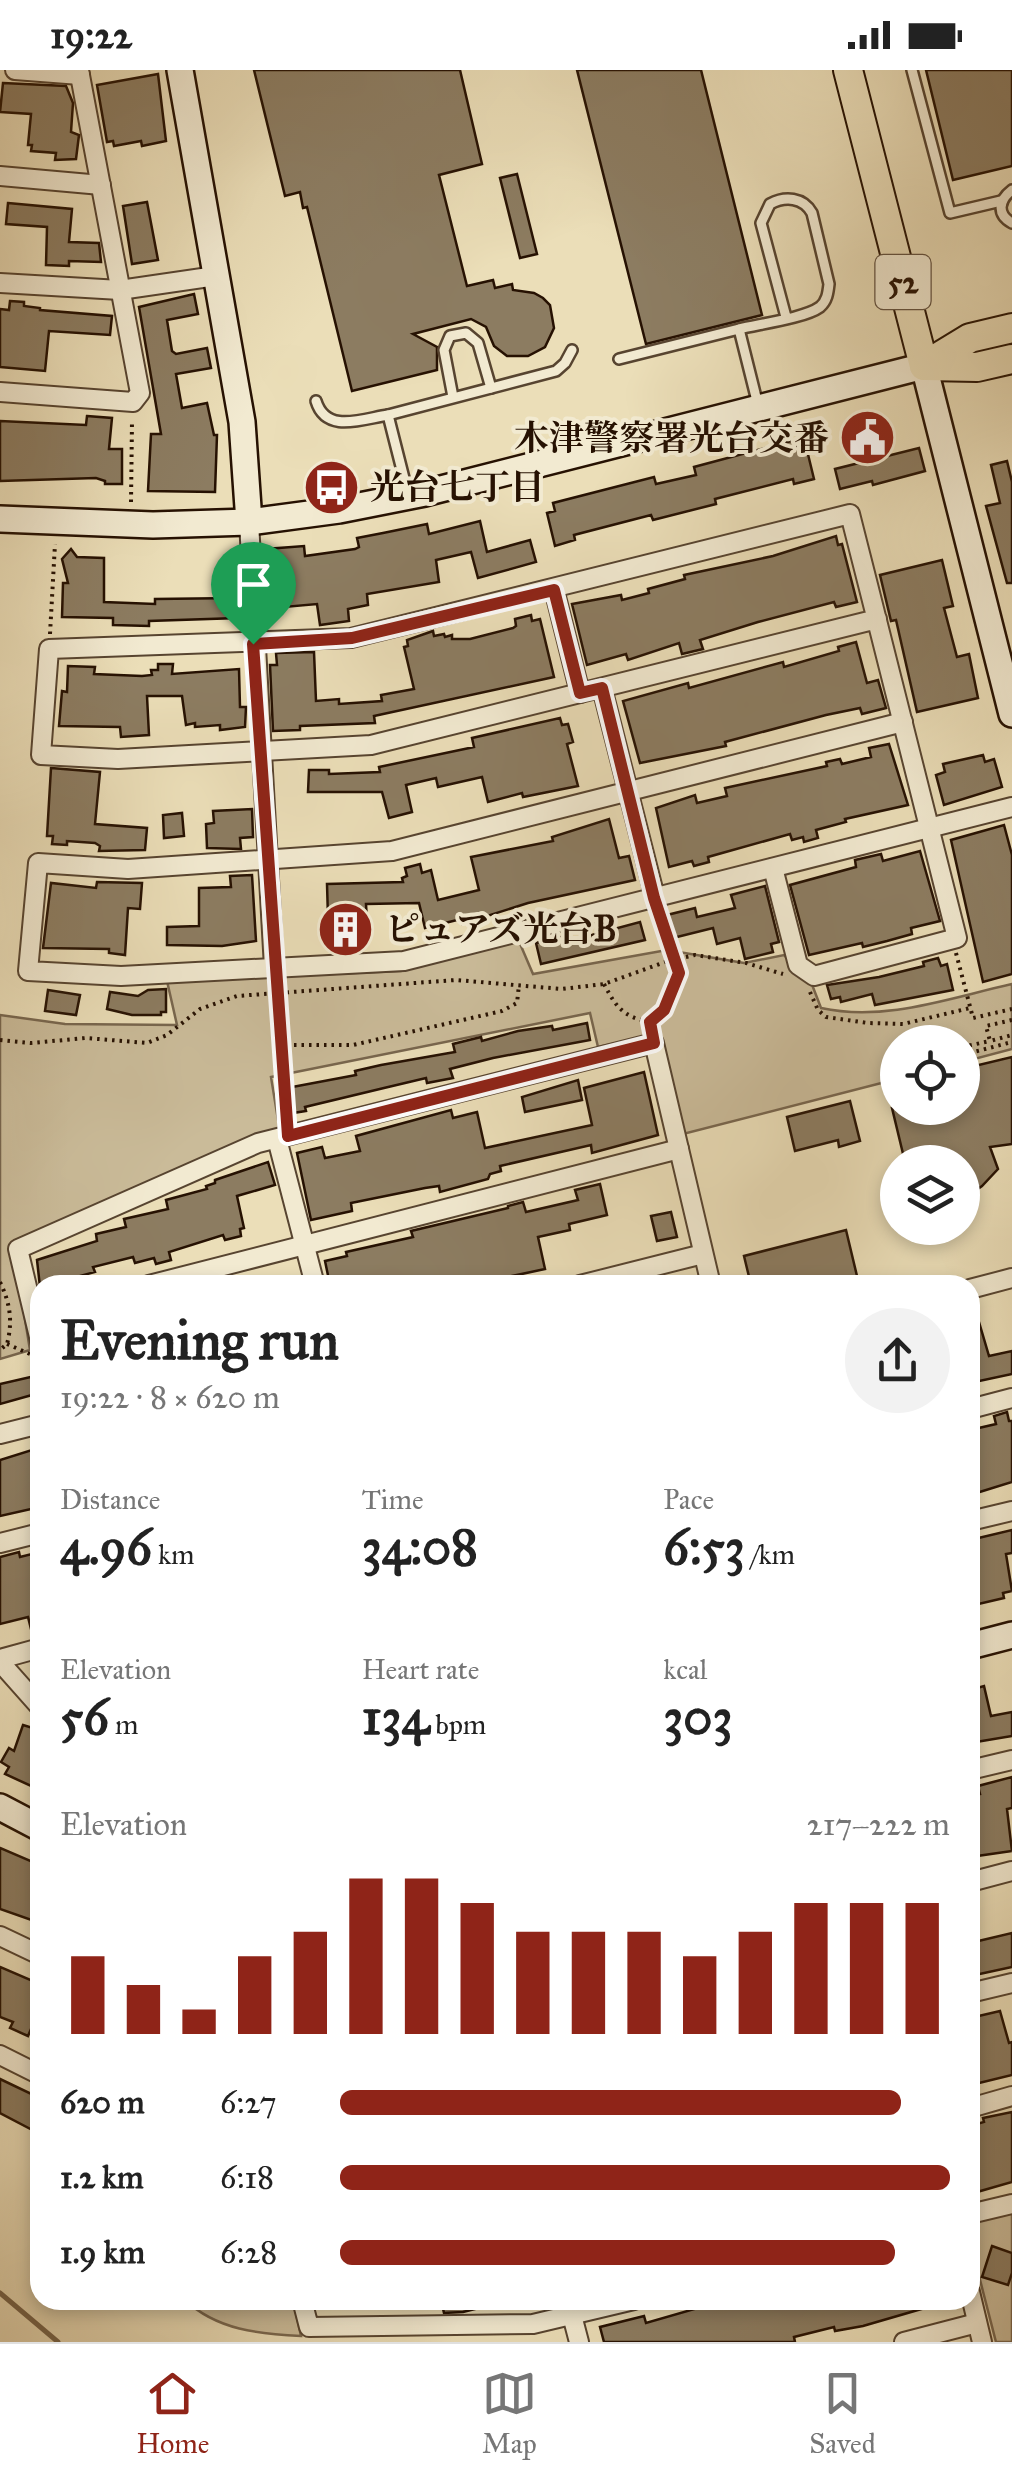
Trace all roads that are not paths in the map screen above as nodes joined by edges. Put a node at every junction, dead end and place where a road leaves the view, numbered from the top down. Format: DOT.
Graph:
graph roads {
  1 [pos="15,70"];
  2 [pos="180,70"];
  3 [pos="848,70"];
  4 [pos="912,70"];
  5 [pos="80,73"];
  6 [pos="0,176"];
  7 [pos="101,185"];
  8 [pos="1012,190"];
  9 [pos="1002,201"];
  10 [pos="1012,223"];
  11 [pos="216,276"];
  12 [pos="0,283"];
  13 [pos="120,290"];
  14 [pos="786,317"];
  15 [pos="739,328"];
  16 [pos="1012,328"];
  17 [pos="572,350"];
  18 [pos="619,358"];
  19 [pos="1012,359"];
  20 [pos="924,366"];
  21 [pos="491,388"];
  22 [pos="0,392"];
  23 [pos="453,398"];
  24 [pos="316,401"];
  25 [pos="759,408"];
  26 [pos="388,415"];
  27 [pos="409,496"];
  28 [pos="0,519"];
  29 [pos="249,522"];
  30 [pos="554,590"];
  31 [pos="876,619"];
  32 [pos="253,644"];
  33 [pos="602,688"];
  34 [pos="580,693"];
  35 [pos="1012,714"];
  36 [pos="902,722"];
  37 [pos="260,752"];
  38 [pos="626,791"];
  39 [pos="1012,808"];
  40 [pos="930,828"];
  41 [pos="266,860"];
  42 [pos="773,868"];
  43 [pos="654,898"];
  44 [pos="274,968"];
  45 [pos="282,1138"];
  46 [pos="680,1150"];
  47 [pos="305,1244"];
  48 [pos="703,1254"];
  49 [pos="187,1275"];
  50 [pos="313,1275"];
  51 [pos="620,1275"];
  52 [pos="709,1275"];
  53 [pos="1012,1278"];
  54 [pos="980,1286"];
  55 [pos="30,1291"];
  56 [pos="1012,1398"];
  57 [pos="980,1406"];
  58 [pos="30,1426"];
  59 [pos="0,1434"];
  60 [pos="1012,1511"];
  61 [pos="980,1519"];
  62 [pos="30,1536"];
  63 [pos="0,1543"];
  64 [pos="1012,1636"];
  65 [pos="980,1644"];
  66 [pos="30,1651"];
  67 [pos="0,1660"];
  68 [pos="30,1695"];
  69 [pos="1012,1760"];
  70 [pos="980,1768"];
  71 [pos="0,1807"];
  72 [pos="30,1823"];
  73 [pos="1012,1871"];
  74 [pos="980,1879"];
  75 [pos="0,1936"];
  76 [pos="30,1950"];
  77 [pos="1012,1982"];
  78 [pos="980,1991"];
  79 [pos="0,2054"];
  80 [pos="30,2069"];
  81 [pos="1012,2096"];
  82 [pos="980,2105"];
  83 [pos="1012,2204"];
  84 [pos="980,2212"];
  85 [pos="305,2310"];
  86 [pos="565,2310"];
  87 [pos="571,2310"];
  88 [pos="980,2333"];
  89 [pos="579,2342"];
  90 [pos="904,2342"];
  1 -- 5 [label="street"];
  2 -- 11 [label="street"];
  3 -- 20 [label="main road, 52"];
  4 -- 9 [label="lane"];
  5 -- 7 [label="street"];
  6 -- 7 [label="street"];
  7 -- 13 [label="street"];
  8 -- 9 [label="lane"];
  9 -- 10 [label="lane"];
  11 -- 13 [label="street"];
  11 -- 29 [label="street"];
  12 -- 13 [label="street"];
  13 -- 22 [label="street"];
  14 -- 14 [label="lane"];
  14 -- 15 [label="lane"];
  15 -- 18 [label="lane"];
  15 -- 25 [label="lane"];
  16 -- 20 [label="main road, 52"];
  17 -- 21 [label="lane"];
  19 -- 20 [label="main road"];
  20 -- 25 [label="street"];
  20 -- 35 [label="street"];
  21 -- 23 [label="lane"];
  21 -- 23 [label="lane"];
  23 -- 26 [label="lane"];
  24 -- 26 [label="lane"];
  25 -- 27 [label="street"];
  26 -- 27 [label="lane"];
  27 -- 29 [label="street"];
  28 -- 29 [label="street"];
  29 -- 32 [label="street"];
  30 -- 31 [label="street"];
  30 -- 32 [label="street"];
  30 -- 34 [label="street"];
  31 -- 33 [label="street"];
  31 -- 36 [label="street"];
  32 -- 37 [label="street"];
  32 -- 37 [label="street"];
  33 -- 34 [label="street"];
  33 -- 38 [label="street"];
  34 -- 37 [label="street"];
  36 -- 38 [label="street"];
  36 -- 40 [label="street"];
  37 -- 41 [label="street"];
  38 -- 41 [label="street"];
  38 -- 43 [label="street"];
  39 -- 40 [label="street"];
  40 -- 42 [label="street"];
  40 -- 42 [label="street"];
  41 -- 44 [label="street"];
  41 -- 44 [label="street"];
  42 -- 43 [label="street"];
  43 -- 44 [label="street"];
  45 -- 46 [label="street"];
  45 -- 47 [label="street"];
  45 -- 55 [label="street"];
  46 -- 47 [label="street"];
  46 -- 48 [label="street"];
  47 -- 49 [label="street"];
  47 -- 50 [label="street"];
  48 -- 51 [label="street"];
  48 -- 52 [label="street"];
  53 -- 54 [label="street"];
  56 -- 57 [label="street"];
  58 -- 59 [label="street"];
  60 -- 61 [label="street"];
  62 -- 63 [label="street"];
  64 -- 65 [label="street"];
  66 -- 67 [label="street"];
  67 -- 68 [label="street"];
  69 -- 70 [label="street"];
  71 -- 72 [label="street"];
  73 -- 74 [label="street"];
  75 -- 76 [label="street"];
  77 -- 78 [label="street"];
  79 -- 80 [label="street"];
  81 -- 82 [label="street"];
  83 -- 84 [label="street"];
  85 -- 86 [label="street"];
  87 -- 89 [label="street"];
  88 -- 90 [label="street"];
}
